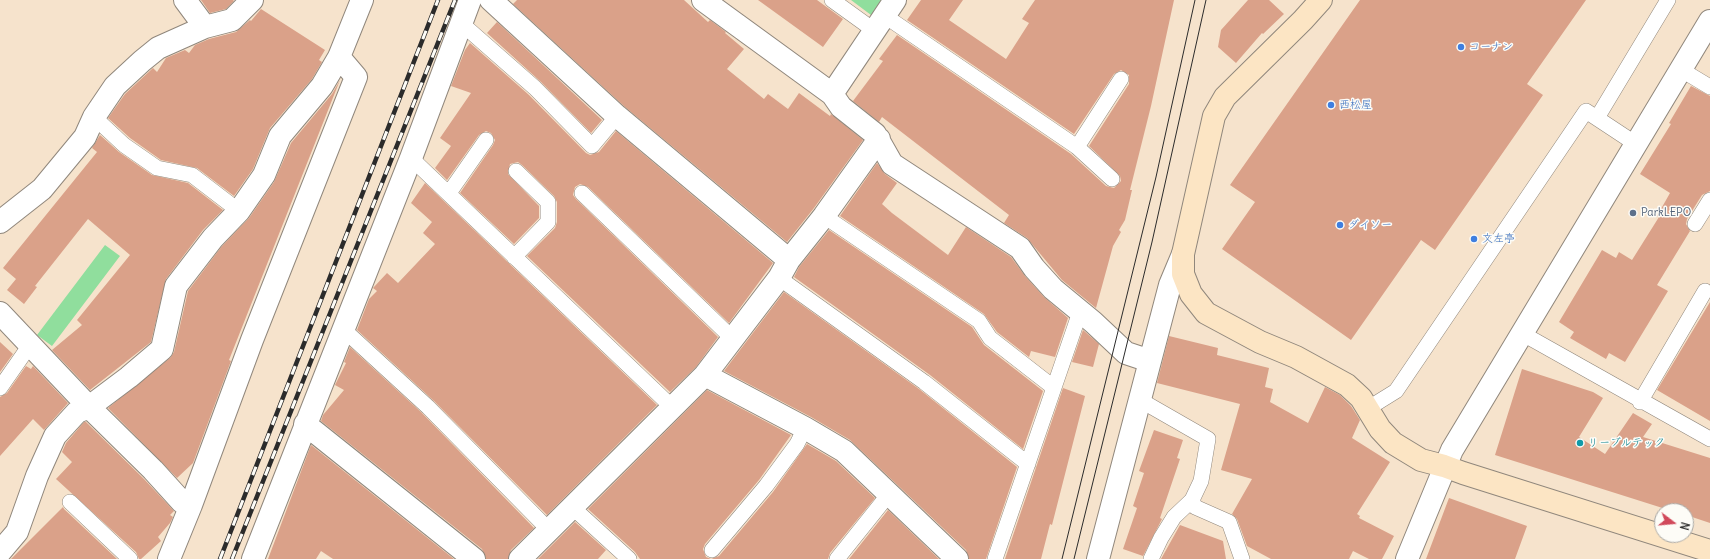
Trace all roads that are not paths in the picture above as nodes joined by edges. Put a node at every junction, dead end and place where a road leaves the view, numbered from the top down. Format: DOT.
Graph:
graph roads {
  1 [pos="184,0"];
  2 [pos="252,0"];
  3 [pos="362,0"];
  4 [pos="470,0"];
  5 [pos="491,0"];
  6 [pos="703,0"];
  7 [pos="832,0"];
  8 [pos="1321,0"];
  9 [pos="1668,0"];
  10 [pos="885,16"];
  11 [pos="1710,21"];
  12 [pos="461,23"];
  13 [pos="205,26"];
  14 [pos="340,57"];
  15 [pos="1680,69"];
  16 [pos="1121,79"];
  17 [pos="1710,87"];
  18 [pos="832,94"];
  19 [pos="617,116"];
  20 [pos="94,117"];
  21 [pos="1597,118"];
  22 [pos="879,139"];
  23 [pos="486,140"];
  24 [pos="1636,144"];
  25 [pos="1077,147"];
  26 [pos="410,158"];
  27 [pos="516,171"];
  28 [pos="1112,179"];
  29 [pos="449,193"];
  30 [pos="582,194"];
  31 [pos="1710,200"];
  32 [pos="239,211"];
  33 [pos="5,214"];
  34 [pos="824,216"];
  35 [pos="1695,224"];
  36 [pos="1183,254"];
  37 [pos="514,257"];
  38 [pos="784,269"];
  39 [pos="1705,291"];
  40 [pos="1080,312"];
  41 [pos="2,319"];
  42 [pos="343,329"];
  43 [pos="1523,334"];
  44 [pos="732,338"];
  45 [pos="30,345"];
  46 [pos="1150,361"];
  47 [pos="705,375"];
  48 [pos="1053,387"];
  49 [pos="0,388"];
  50 [pos="1140,400"];
  51 [pos="1640,402"];
  52 [pos="89,407"];
  53 [pos="673,408"];
  54 [pos="1367,410"];
  55 [pos="305,424"];
  56 [pos="805,428"];
  57 [pos="1710,439"];
  58 [pos="1028,464"];
  59 [pos="1444,466"];
  60 [pos="889,494"];
  61 [pos="1192,500"];
  62 [pos="70,502"];
  63 [pos="191,505"];
  64 [pos="571,506"];
  65 [pos="548,529"];
  66 [pos="712,550"];
  67 [pos="1710,551"];
  68 [pos="0,552"];
  69 [pos="1103,557"];
  70 [pos="130,559"];
  71 [pos="169,559"];
  72 [pos="253,559"];
  73 [pos="474,559"];
  74 [pos="520,559"];
  75 [pos="629,559"];
  76 [pos="837,559"];
  77 [pos="957,559"];
  78 [pos="995,559"];
  79 [pos="1151,559"];
  80 [pos="1242,559"];
  81 [pos="1407,559"];
  1 -- 13 [label="street"];
  2 -- 13 [label="street"];
  3 -- 14 [label="street"];
  4 -- 12 [label="street"];
  5 -- 19 [label="street"];
  6 -- 18 [label="street"];
  7 -- 10 [label="lane"];
  8 -- 36 [label="street"];
  9 -- 21 [label="lane"];
  10 -- 18 [label="street"];
  10 -- 25 [label="lane"];
  11 -- 15 [label="street"];
  12 -- 19 [label="lane"];
  12 -- 26 [label="street"];
  13 -- 20 [label="street"];
  14 -- 32 [label="street"];
  14 -- 63 [label="street"];
  15 -- 17 [label="lane"];
  15 -- 24 [label="street"];
  16 -- 25 [label="lane"];
  18 -- 22 [label="street"];
  19 -- 38 [label="street"];
  20 -- 32 [label="lane"];
  20 -- 33 [label="street"];
  21 -- 24 [label="lane"];
  21 -- 54 [label="lane"];
  22 -- 34 [label="street"];
  22 -- 40 [label="street"];
  23 -- 29 [label="lane"];
  24 -- 43 [label="street"];
  25 -- 28 [label="lane"];
  26 -- 29 [label="lane"];
  26 -- 42 [label="street"];
  27 -- 37 [label="lane"];
  29 -- 37 [label="lane"];
  30 -- 44 [label="lane"];
  31 -- 35 [label="lane"];
  32 -- 52 [label="street"];
  34 -- 38 [label="street"];
  34 -- 48 [label="lane"];
  36 -- 46 [label="street"];
  36 -- 54 [label="street"];
  37 -- 53 [label="lane"];
  38 -- 44 [label="street"];
  38 -- 58 [label="lane"];
  39 -- 51 [label="lane"];
  40 -- 46 [label="street"];
  40 -- 48 [label="lane"];
  41 -- 45 [label="street"];
  42 -- 55 [label="street"];
  42 -- 65 [label="lane"];
  43 -- 51 [label="lane"];
  43 -- 59 [label="street"];
  44 -- 47 [label="street"];
  45 -- 49 [label="lane"];
  45 -- 52 [label="street"];
  46 -- 50 [label="street"];
  47 -- 53 [label="street"];
  47 -- 56 [label="street"];
  48 -- 58 [label="lane"];
  50 -- 61 [label="lane"];
  50 -- 69 [label="street"];
  51 -- 57 [label="lane"];
  52 -- 63 [label="street"];
  52 -- 68 [label="street"];
  53 -- 64 [label="street"];
  54 -- 59 [label="street"];
  55 -- 72 [label="street"];
  55 -- 73 [label="street"];
  56 -- 60 [label="street"];
  56 -- 66 [label="lane"];
  58 -- 78 [label="lane"];
  59 -- 67 [label="street"];
  59 -- 81 [label="street"];
  60 -- 76 [label="lane"];
  60 -- 77 [label="street"];
  61 -- 79 [label="lane"];
  61 -- 80 [label="lane"];
  62 -- 70 [label="lane"];
  63 -- 71 [label="street"];
  64 -- 65 [label="street"];
  64 -- 75 [label="lane"];
  65 -- 74 [label="street"];
}
